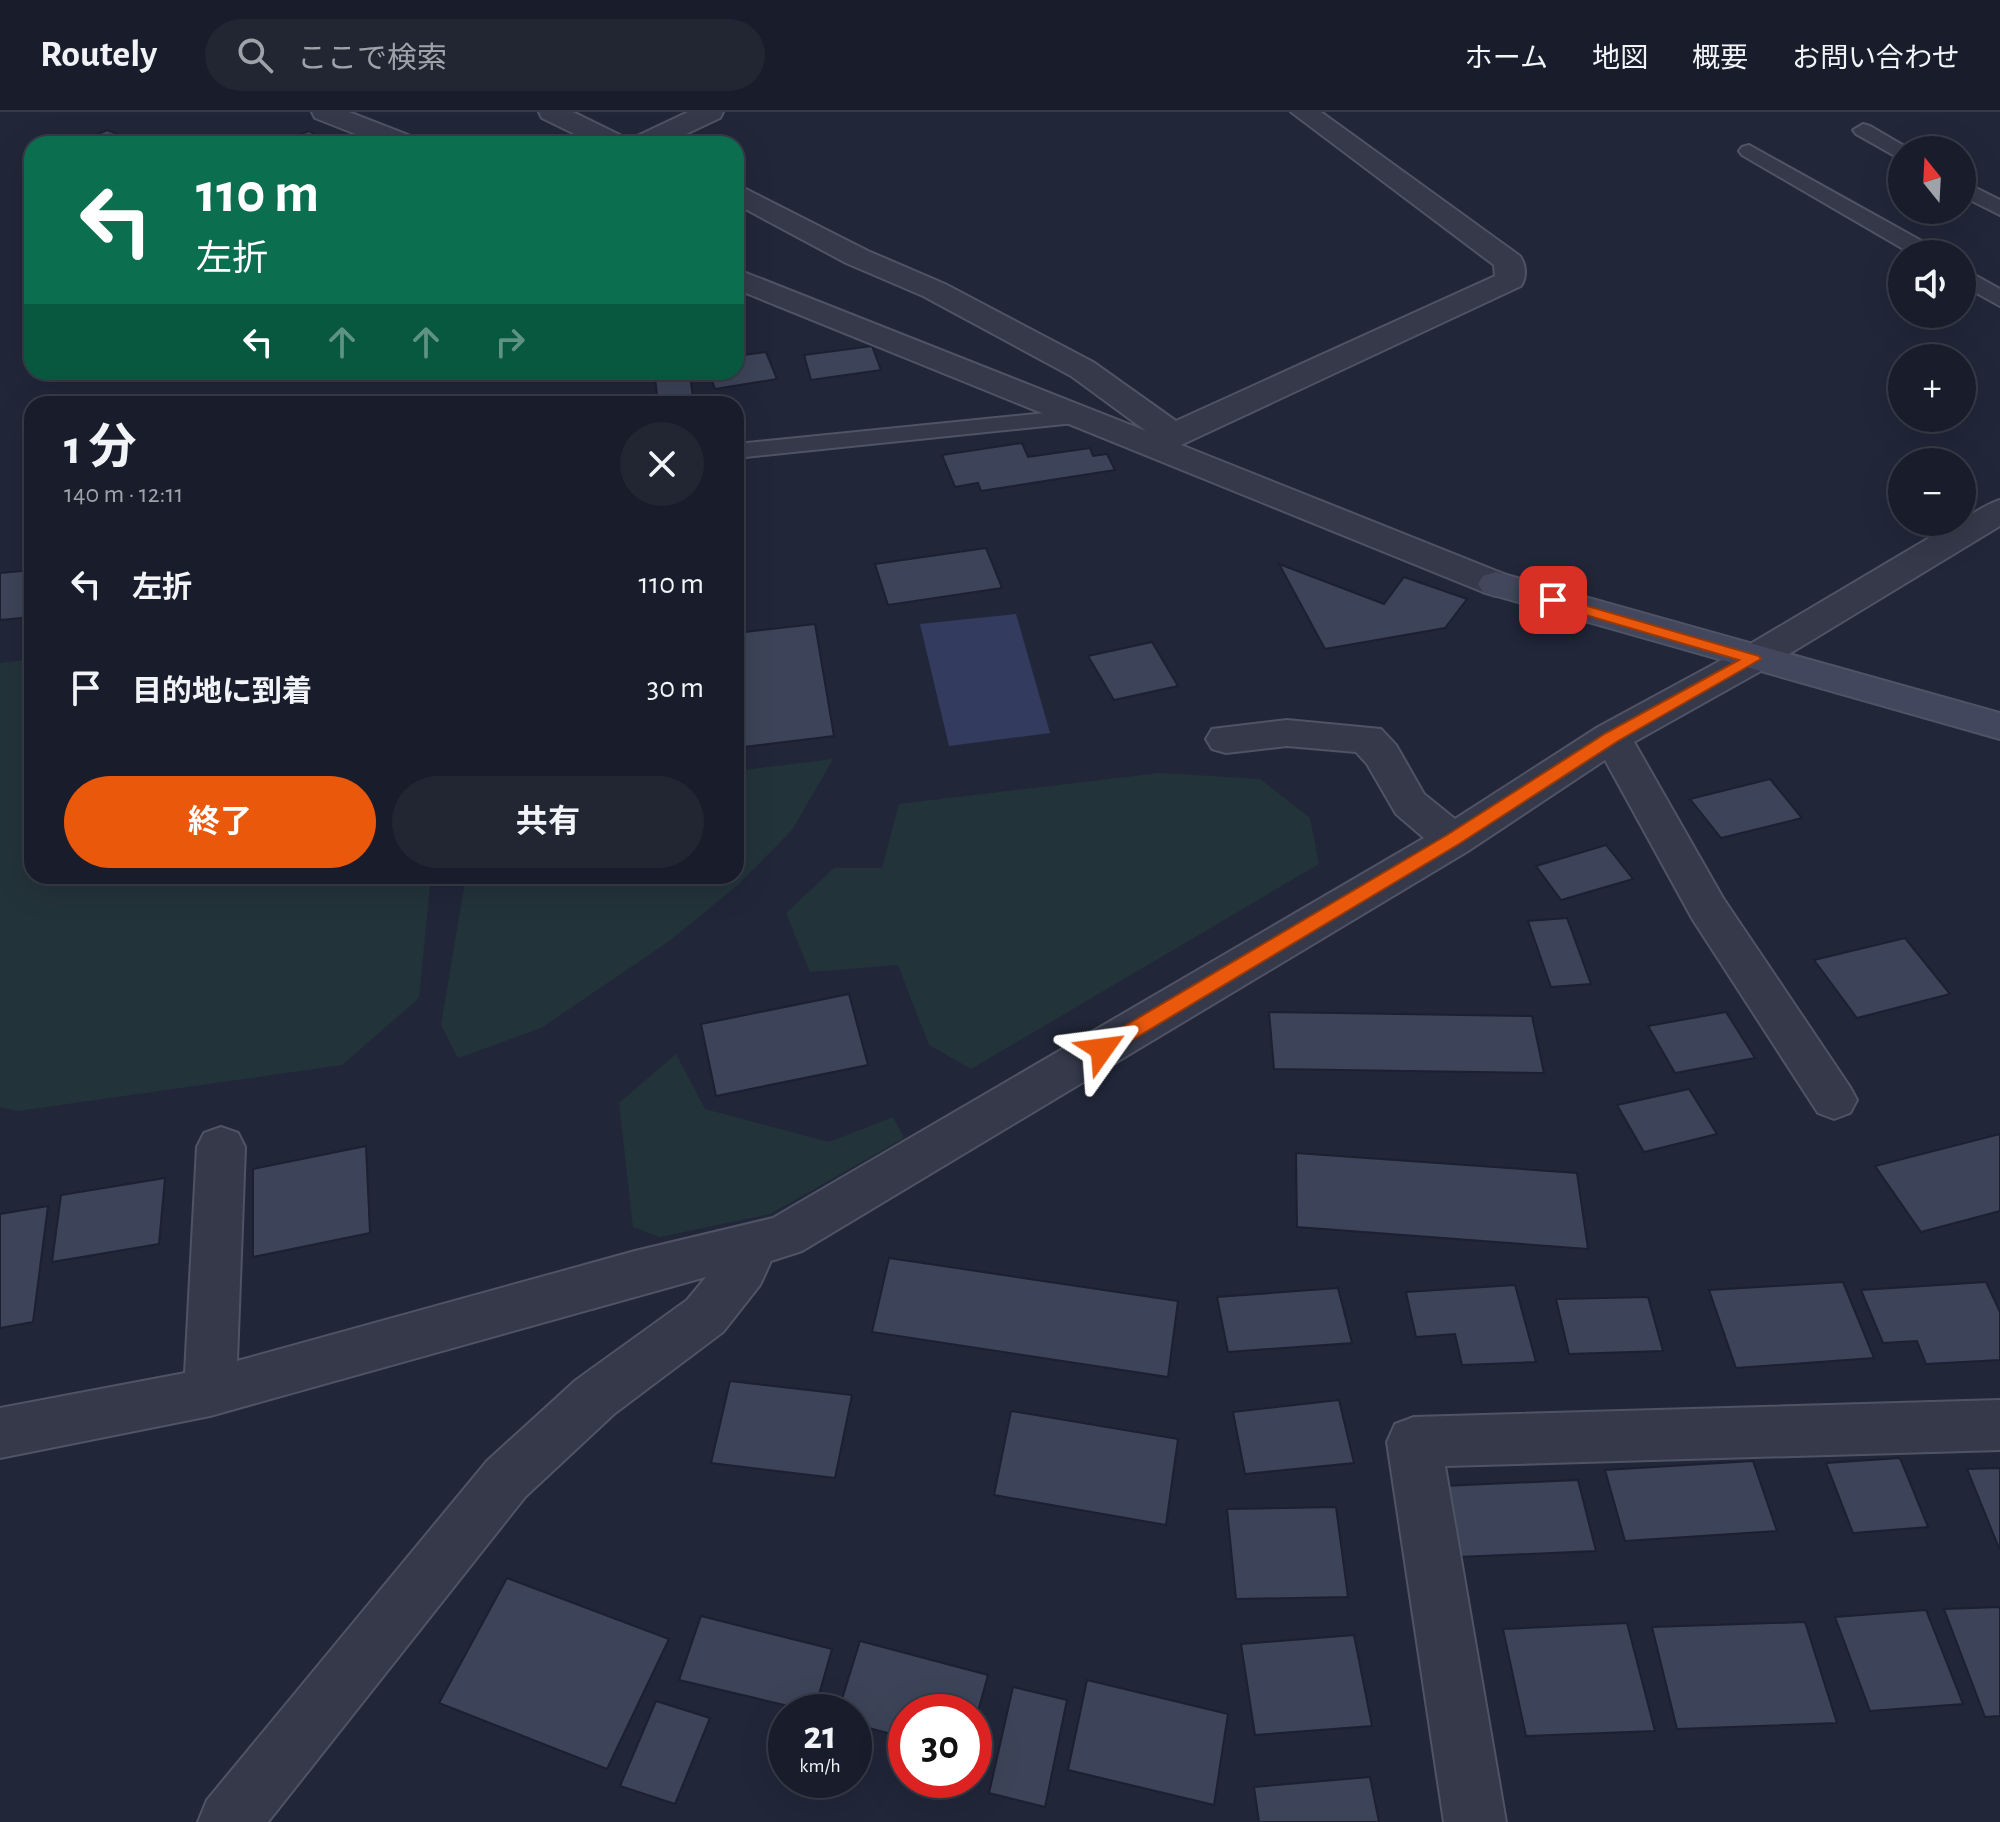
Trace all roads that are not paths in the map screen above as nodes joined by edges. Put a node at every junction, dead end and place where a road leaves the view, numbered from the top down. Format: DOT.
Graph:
graph roads {
  1 [pos="325,112"];
  2 [pos="552,112"];
  3 [pos="710,112"];
  4 [pos="1304,112"];
  5 [pos="1863,130"];
  6 [pos="386,136"];
  7 [pos="600,136"];
  8 [pos="660,136"];
  9 [pos="1888,144"];
  10 [pos="1749,151"];
  11 [pos="1976,195"];
  12 [pos="744,197"];
  13 [pos="2000,209"];
  14 [pos="1904,240"];
  15 [pos="744,281"];
  16 [pos="1976,284"];
  17 [pos="2000,299"];
  18 [pos="1075,417"];
  19 [pos="1165,442"];
  20 [pos="744,450"];
  21 [pos="2000,511"];
  22 [pos="1496,584"];
  23 [pos="1753,659"];
  24 [pos="2000,726"];
  25 [pos="1612,737"];
  26 [pos="1226,739"];
  27 [pos="1453,840"];
  28 [pos="1834,1100"];
  29 [pos="221,1147"];
  30 [pos="754,1244"];
  31 [pos="210,1392"];
  32 [pos="2000,1425"];
  33 [pos="0,1433"];
  34 [pos="229,1822"];
  35 [pos="1475,1822"];
  1 -- 6 [label="street"];
  2 -- 7 [label="street"];
  3 -- 8 [label="street"];
  4 -- 19 [label="street"];
  5 -- 9 [label="lane"];
  10 -- 14 [label="lane"];
  11 -- 13 [label="lane"];
  12 -- 19 [label="street"];
  15 -- 18 [label="street"];
  16 -- 17 [label="lane"];
  18 -- 19 [label="street"];
  18 -- 20 [label="lane"];
  19 -- 22 [label="street"];
  21 -- 23 [label="street"];
  22 -- 23 [label="street"];
  23 -- 24 [label="street"];
  23 -- 25 [label="street"];
  25 -- 27 [label="street"];
  25 -- 28 [label="street"];
  26 -- 27 [label="street"];
  27 -- 30 [label="street"];
  29 -- 31 [label="street"];
  30 -- 31 [label="street"];
  30 -- 34 [label="street"];
  31 -- 33 [label="street"];
  32 -- 35 [label="street"];
}
